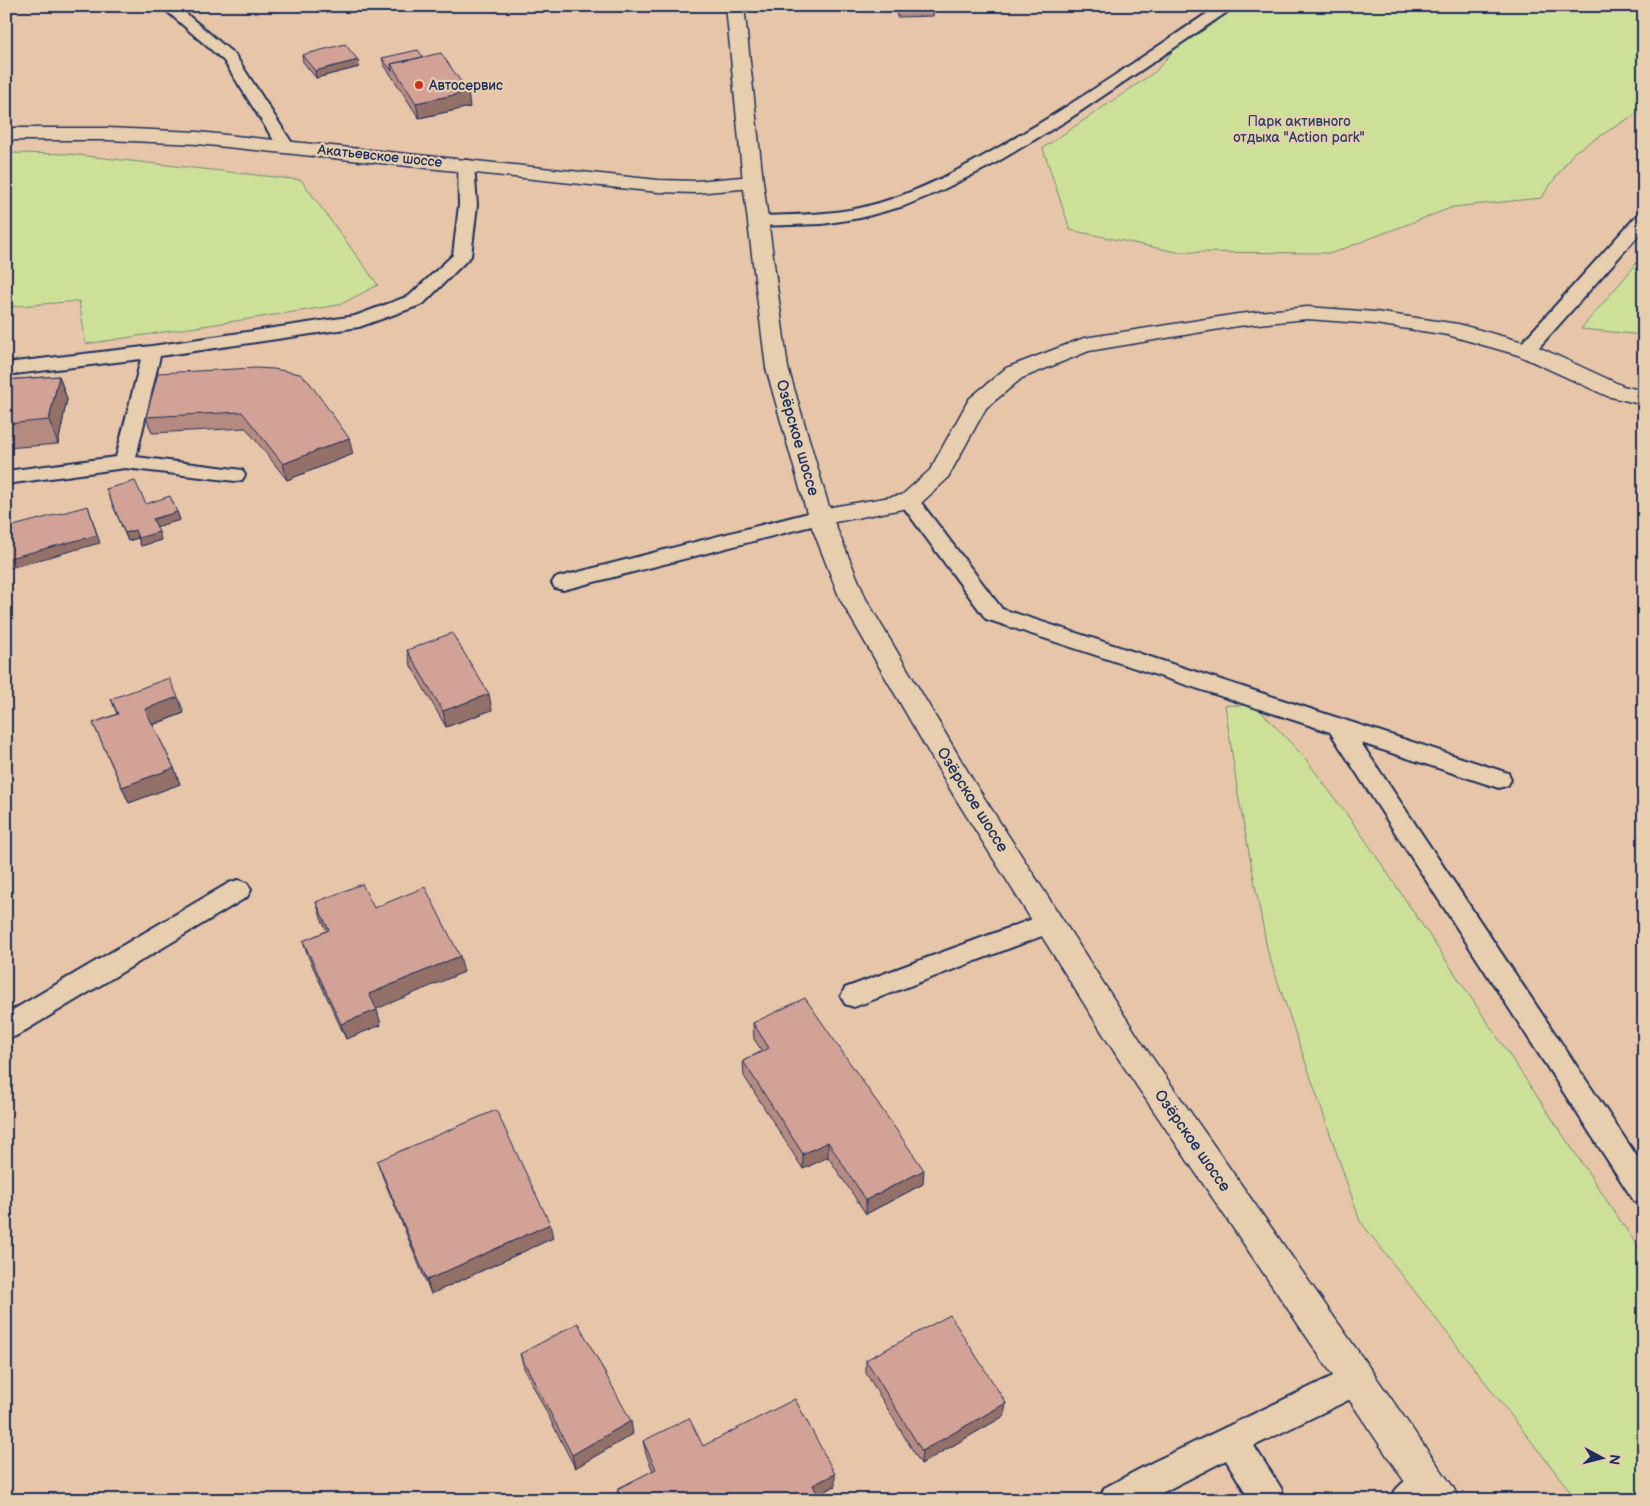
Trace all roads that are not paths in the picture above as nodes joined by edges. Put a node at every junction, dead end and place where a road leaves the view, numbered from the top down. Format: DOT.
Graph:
graph roads {
  1 [pos="168,6"];
  2 [pos="735,6"];
  3 [pos="1229,6"];
  4 [pos="6,134"];
  5 [pos="286,146"];
  6 [pos="466,165"];
  7 [pos="753,182"];
  8 [pos="1644,218"];
  9 [pos="758,222"];
  10 [pos="1526,350"];
  11 [pos="152,352"];
  12 [pos="6,369"];
  13 [pos="1644,398"];
  14 [pos="125,462"];
  15 [pos="235,475"];
  16 [pos="6,478"];
  17 [pos="909,501"];
  18 [pos="820,517"];
  19 [pos="563,583"];
  20 [pos="1338,726"];
  21 [pos="1499,779"];
  22 [pos="238,890"];
  23 [pos="1049,923"];
  24 [pos="854,996"];
  25 [pos="6,1028"];
  26 [pos="1644,1192"];
  27 [pos="1356,1380"];
  28 [pos="1233,1441"];
  29 [pos="1425,1495"];
  30 [pos="1116,1500"];
  31 [pos="1270,1500"];
  1 -- 5 [label="lane"];
  2 -- 7 [label="main road, Озёрское шоссе"];
  3 -- 9 [label="lane"];
  4 -- 5 [label="main road, Акатьевское шоссе"];
  5 -- 6 [label="main road, Акатьевское шоссе"];
  6 -- 7 [label="main road, Акатьевское шоссе"];
  6 -- 11 [label="lane"];
  7 -- 9 [label="main road, Озёрское шоссе"];
  8 -- 10 [label="lane"];
  9 -- 18 [label="main road, Озёрское шоссе"];
  10 -- 13 [label="main road"];
  10 -- 17 [label="main road"];
  11 -- 12 [label="lane"];
  11 -- 14 [label="lane"];
  14 -- 15 [label="lane"];
  14 -- 16 [label="lane"];
  17 -- 18 [label="main road"];
  17 -- 20 [label="lane"];
  18 -- 19 [label="lane"];
  18 -- 23 [label="main road, Озёрское шоссе"];
  20 -- 21 [label="lane"];
  20 -- 26 [label="lane"];
  22 -- 25 [label="lane"];
  23 -- 24 [label="lane"];
  23 -- 27 [label="main road, Озёрское шоссе"];
  27 -- 28 [label="lane"];
  27 -- 29 [label="main road, Озёрское шоссе"];
  28 -- 30 [label="lane"];
  28 -- 31 [label="lane"];
}
